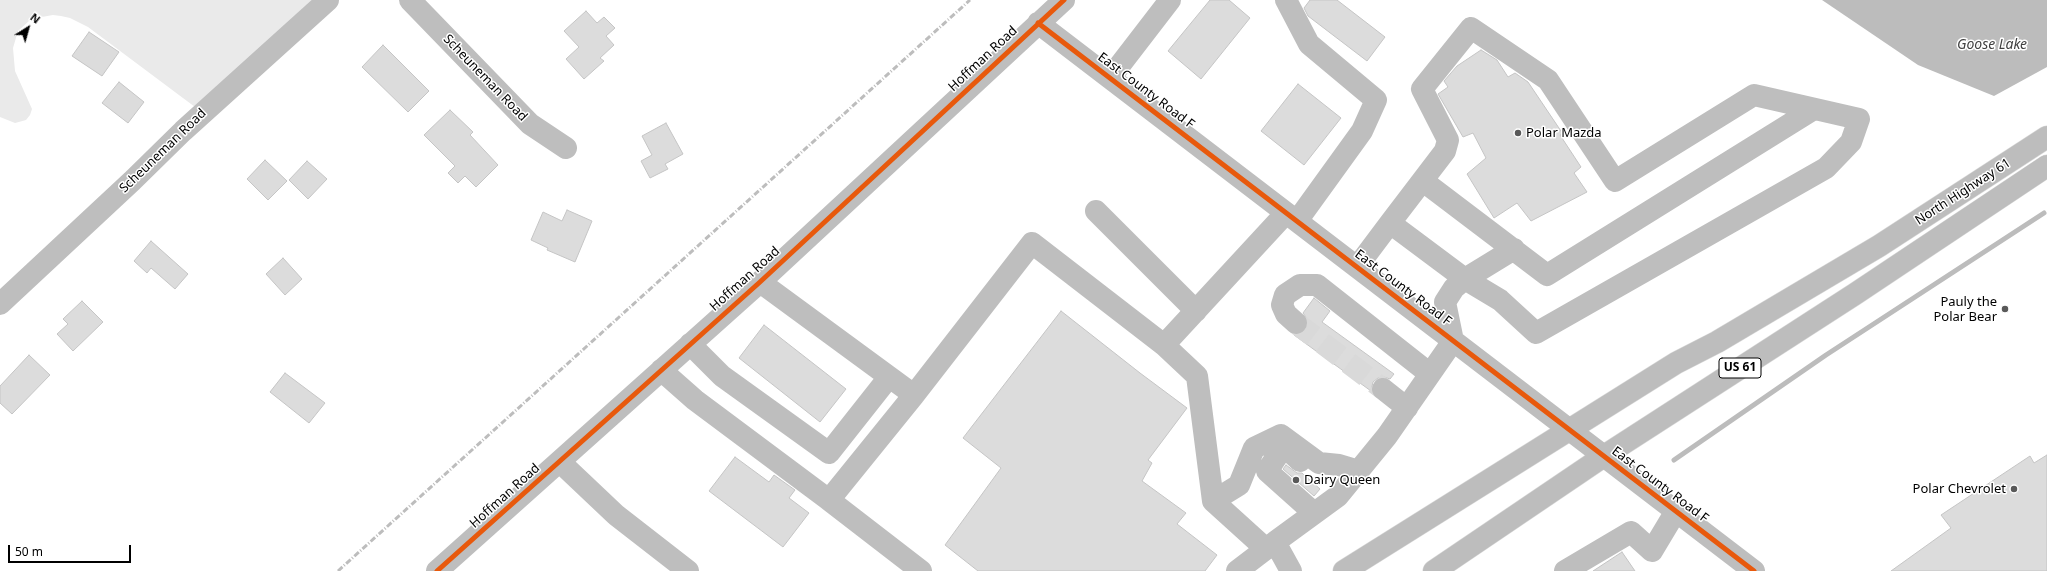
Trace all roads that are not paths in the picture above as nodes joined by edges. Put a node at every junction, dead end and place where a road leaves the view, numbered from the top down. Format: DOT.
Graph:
graph roads {
  1 [pos="328,0"];
  2 [pos="410,0"];
  3 [pos="1064,0"];
  4 [pos="1170,0"];
  5 [pos="1286,0"];
  6 [pos="1038,23"];
  7 [pos="1110,78"];
  8 [pos="1814,109"];
  9 [pos="2047,138"];
  10 [pos="566,148"];
  11 [pos="2047,166"];
  12 [pos="1423,181"];
  13 [pos="1096,211"];
  14 [pos="1292,217"];
  15 [pos="1390,223"];
  16 [pos="1514,249"];
  17 [pos="1357,267"];
  18 [pos="1465,279"];
  19 [pos="760,282"];
  20 [pos="0,304"];
  21 [pos="1196,311"];
  22 [pos="1296,322"];
  23 [pos="1453,341"];
  24 [pos="690,344"];
  25 [pos="1164,345"];
  26 [pos="661,370"];
  27 [pos="1430,374"];
  28 [pos="889,377"];
  29 [pos="1383,389"];
  30 [pos="914,396"];
  31 [pos="1407,408"];
  32 [pos="1569,429"];
  33 [pos="1604,456"];
  34 [pos="560,462"];
  35 [pos="1359,471"];
  36 [pos="829,500"];
  37 [pos="1213,501"];
  38 [pos="1676,511"];
  39 [pos="1314,513"];
  40 [pos="1271,546"];
  41 [pos="1576,569"];
  42 [pos="1747,569"];
  43 [pos="437,571"];
  44 [pos="688,571"];
  45 [pos="921,571"];
  46 [pos="1237,571"];
  47 [pos="1291,571"];
  48 [pos="1344,571"];
  49 [pos="1434,571"];
  1 -- 20 [label="street, Scheuneman Road"];
  2 -- 10 [label="street, Scheuneman Road"];
  3 -- 6 [label="street, Hoffman Road"];
  4 -- 7 [label="street"];
  5 -- 14 [label="street"];
  6 -- 7 [label="street, East County Road F"];
  6 -- 19 [label="street, Hoffman Road"];
  7 -- 14 [label="street, East County Road F"];
  8 -- 12 [label="street"];
  8 -- 16 [label="street"];
  8 -- 18 [label="street"];
  9 -- 32 [label="main road, North Highway 61 / US 61"];
  11 -- 33 [label="main road, US 61"];
  12 -- 15 [label="street"];
  12 -- 16 [label="street"];
  13 -- 21 [label="street"];
  14 -- 17 [label="street, East County Road F"];
  14 -- 21 [label="street"];
  15 -- 17 [label="street"];
  15 -- 18 [label="street"];
  16 -- 18 [label="street"];
  17 -- 23 [label="street, East County Road F"];
  18 -- 23 [label="street"];
  19 -- 24 [label="street, Hoffman Road"];
  19 -- 28 [label="street"];
  21 -- 25 [label="street"];
  22 -- 27 [label="street"];
  23 -- 27 [label="street"];
  23 -- 32 [label="street, East County Road F"];
  24 -- 26 [label="street, Hoffman Road"];
  24 -- 28 [label="street"];
  25 -- 30 [label="street"];
  25 -- 37 [label="street"];
  26 -- 34 [label="street, Hoffman Road"];
  26 -- 36 [label="street"];
  27 -- 31 [label="street"];
  28 -- 30 [label="street"];
  29 -- 31 [label="street"];
  30 -- 36 [label="street"];
  31 -- 35 [label="street"];
  32 -- 33 [label="street, East County Road F"];
  32 -- 48 [label="main road, US 61"];
  33 -- 38 [label="street, East County Road F"];
  33 -- 49 [label="main road, US 61"];
  34 -- 43 [label="street, Hoffman Road"];
  34 -- 44 [label="street"];
  35 -- 37 [label="street"];
  35 -- 39 [label="street"];
  35 -- 39 [label="street"];
  36 -- 45 [label="street"];
  37 -- 40 [label="street"];
  38 -- 41 [label="street"];
  38 -- 42 [label="street, East County Road F"];
  39 -- 40 [label="street"];
  40 -- 46 [label="street"];
  40 -- 47 [label="street"];
}
